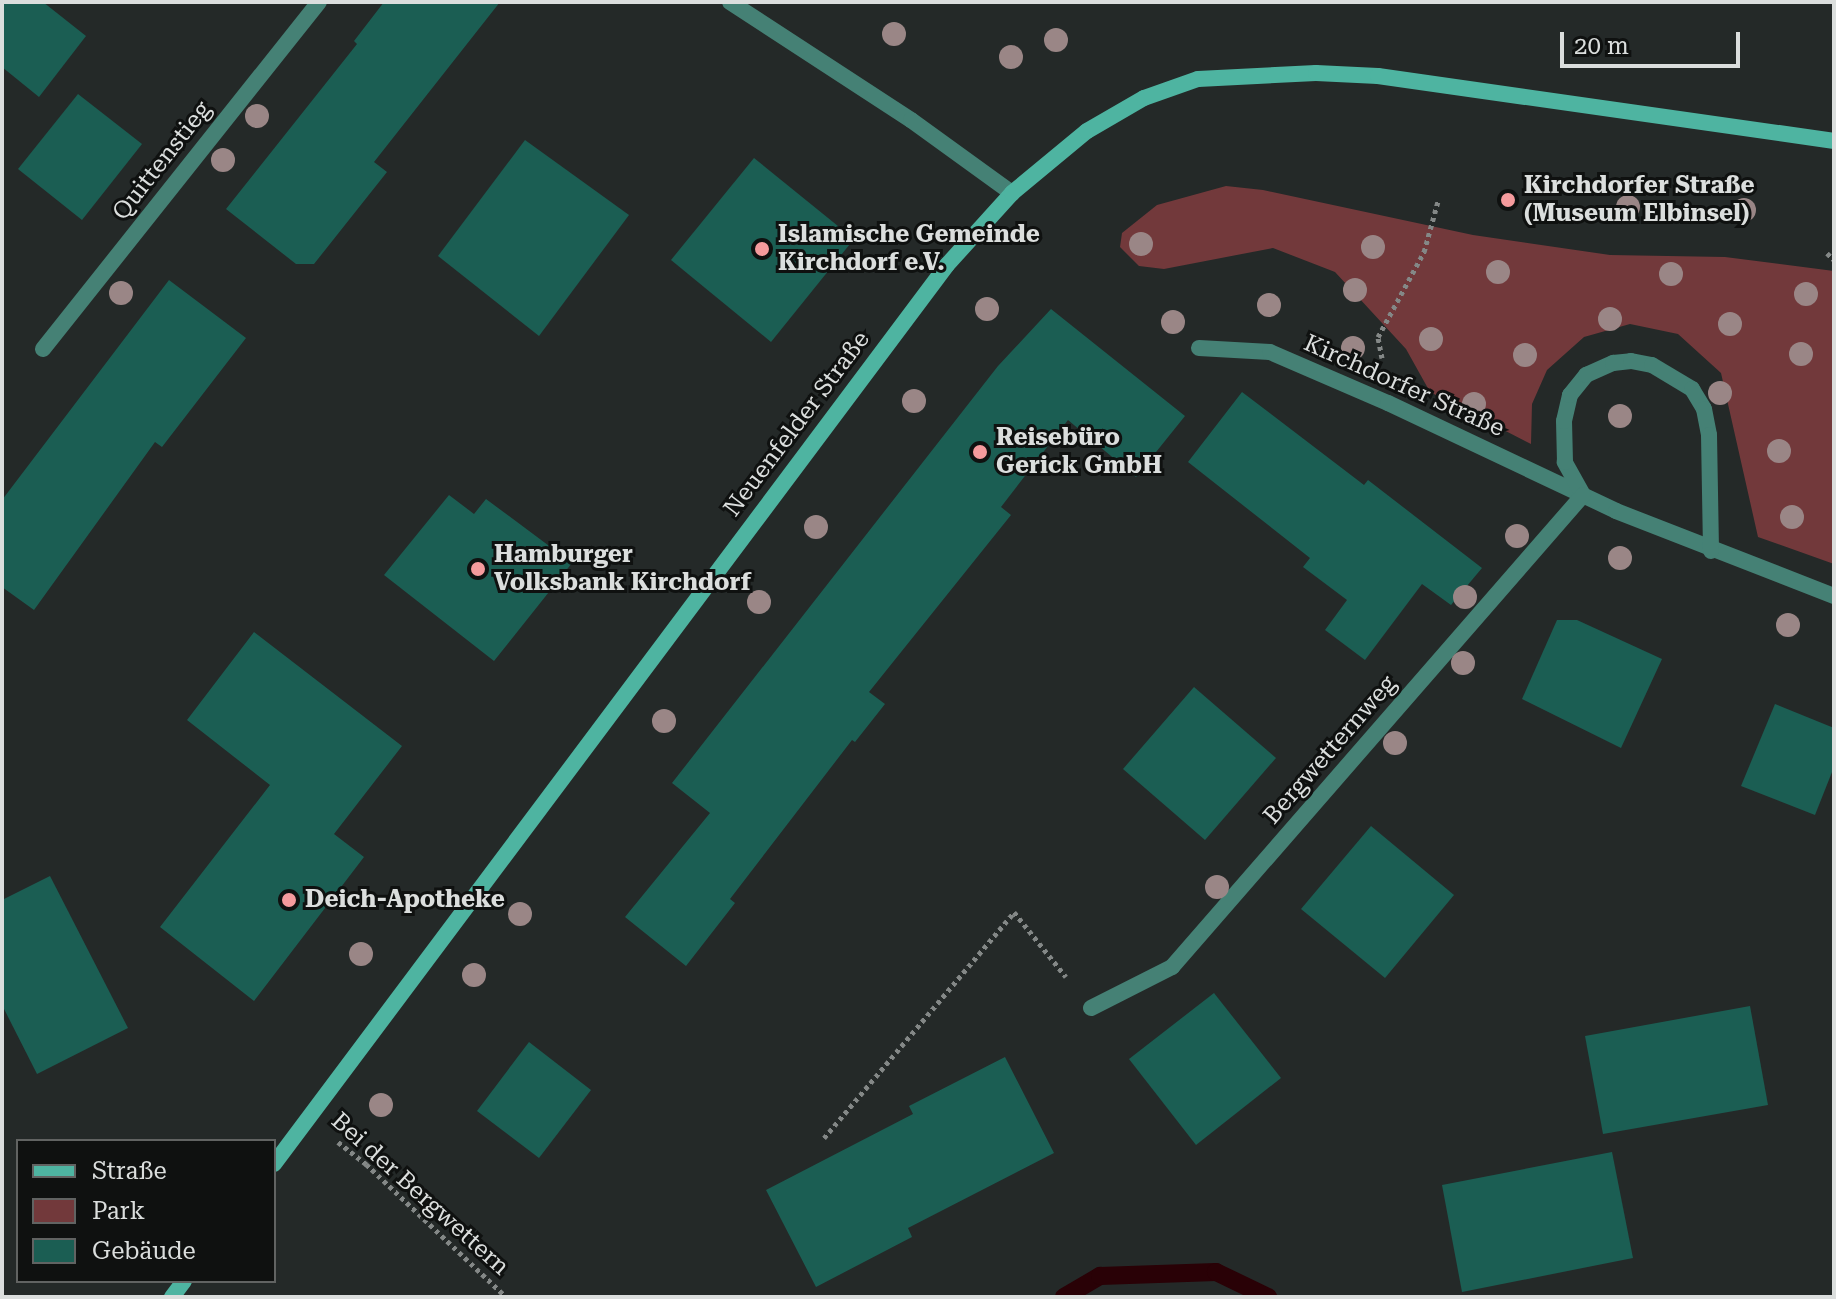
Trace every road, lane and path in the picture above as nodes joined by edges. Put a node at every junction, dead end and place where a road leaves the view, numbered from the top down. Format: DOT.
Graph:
graph roads {
  1 [pos="319,2"];
  2 [pos="730,2"];
  3 [pos="1834,141"];
  4 [pos="1012,193"];
  5 [pos="1438,201"];
  6 [pos="1827,253"];
  7 [pos="1834,260"];
  8 [pos="1199,348"];
  9 [pos="43,349"];
  10 [pos="1388,403"];
  11 [pos="1583,495"];
  12 [pos="1711,551"];
  13 [pos="1834,596"];
  14 [pos="1091,1008"];
  15 [pos="309,1119"];
  16 [pos="824,1138"];
  17 [pos="276,1161"];
  18 [pos="506,1297"];
  1 -- 9 [label="street, Quittenstieg"];
  2 -- 4 [label="street"];
  3 -- 4 [label="main road, Neuenfelder Straße"];
  4 -- 15 [label="main road, Neuenfelder Straße"];
  5 -- 10 [label="path"];
  6 -- 7 [label="path"];
  8 -- 10 [label="street, Kirchdorfer Straße"];
  10 -- 11 [label="street, Kirchdorfer Straße"];
  11 -- 12 [label="street, Kirchdorfer Straße"];
  11 -- 12 [label="street"];
  11 -- 14 [label="street, Bergwetternweg"];
  12 -- 13 [label="street, Kirchdorfer Straße"];
  14 -- 16 [label="path"];
  15 -- 17 [label="main road, Neuenfelder Straße"];
  15 -- 18 [label="path, Bei der Bergwettern"];
}
